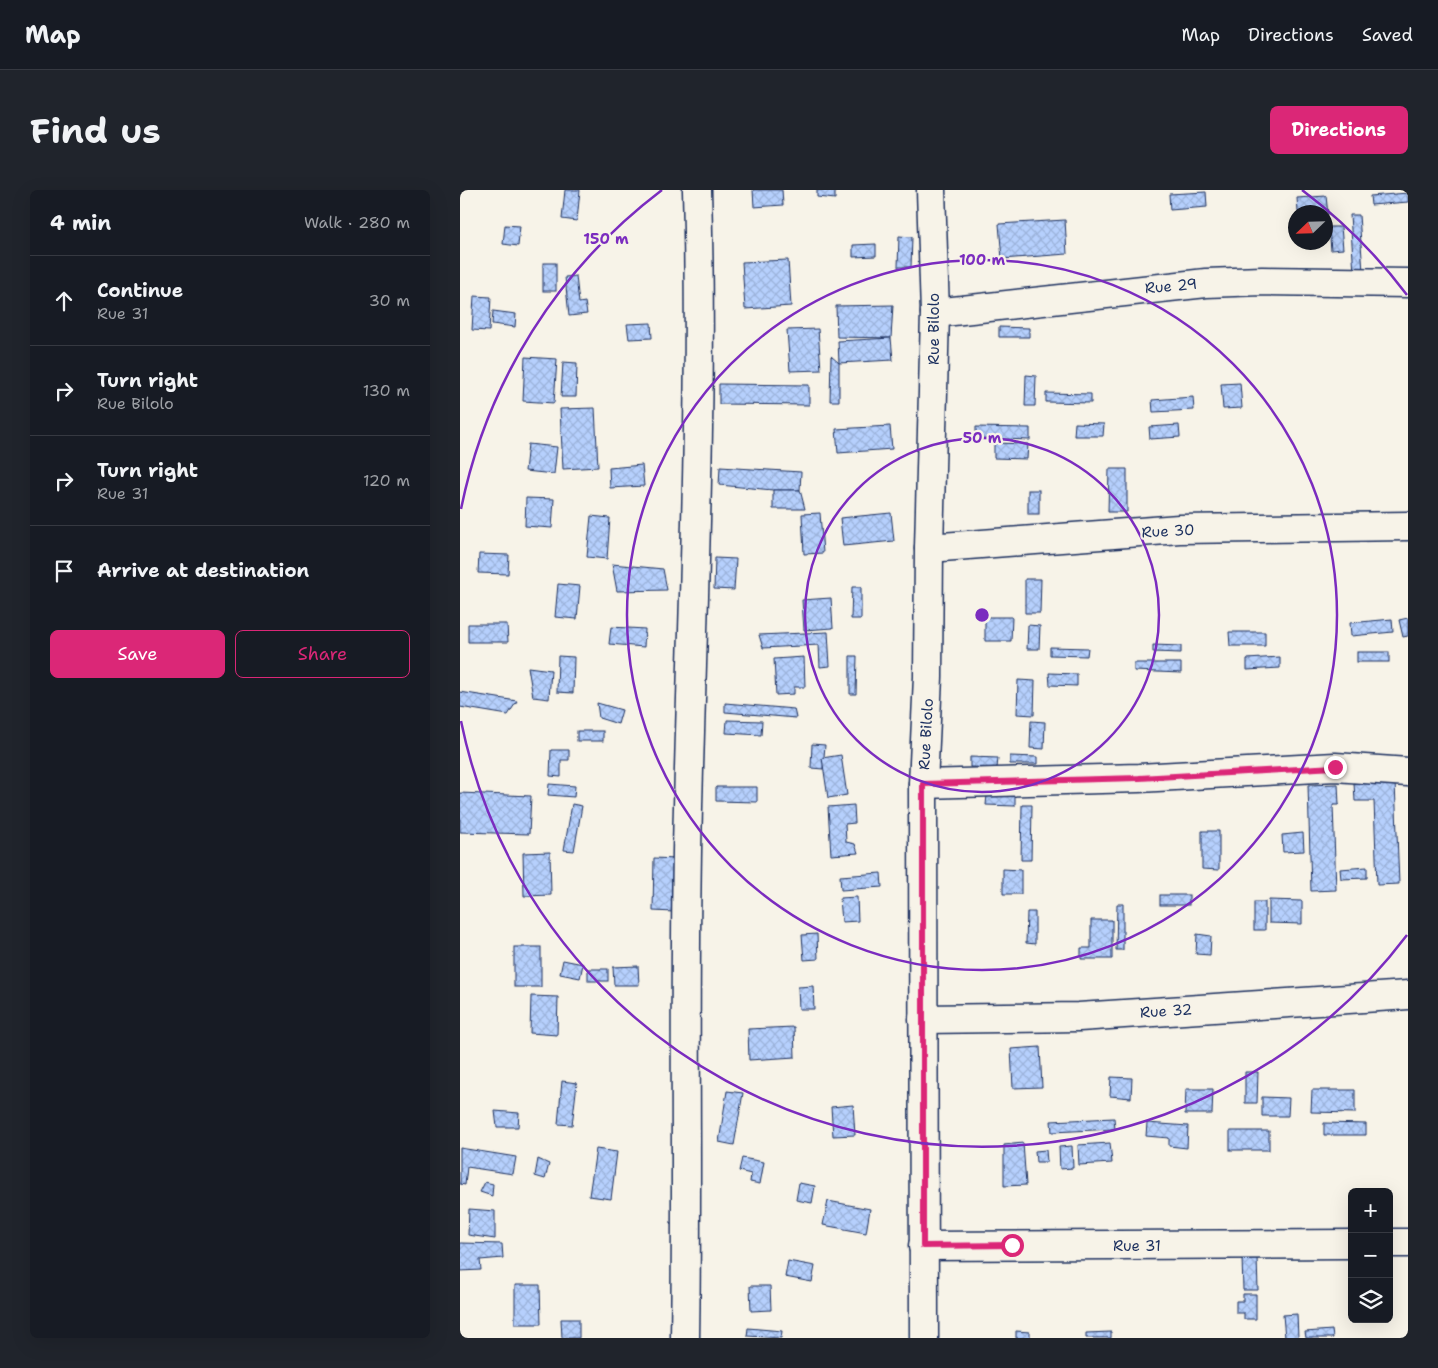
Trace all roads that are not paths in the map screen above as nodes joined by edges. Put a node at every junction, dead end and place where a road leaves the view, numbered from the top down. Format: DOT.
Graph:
graph roads {
  1 [pos="697,190"];
  2 [pos="931,190"];
  3 [pos="1408,283"];
  4 [pos="935,313"];
  5 [pos="1408,526"];
  6 [pos="929,548"];
  7 [pos="1408,772"];
  8 [pos="923,784"];
  9 [pos="1408,995"];
  10 [pos="923,1019"];
  11 [pos="1393,1243"];
  12 [pos="1408,1243"];
  13 [pos="1348,1244"];
  14 [pos="923,1246"];
  15 [pos="684,1338"];
  16 [pos="924,1338"];
  1 -- 15 [label="street"];
  2 -- 4 [label="street, Rue Bilolo"];
  3 -- 4 [label="street, Rue 29"];
  4 -- 6 [label="street, Rue Bilolo"];
  5 -- 6 [label="street, Rue 30"];
  6 -- 8 [label="street, Rue Bilolo"];
  7 -- 8 [label="street"];
  8 -- 10 [label="street, Rue Bilolo"];
  9 -- 10 [label="street, Rue 32"];
  10 -- 14 [label="street, Rue Bilolo"];
  11 -- 12 [label="street"];
  13 -- 14 [label="street, Rue 31"];
  14 -- 16 [label="street, Rue Bilolo"];
}
